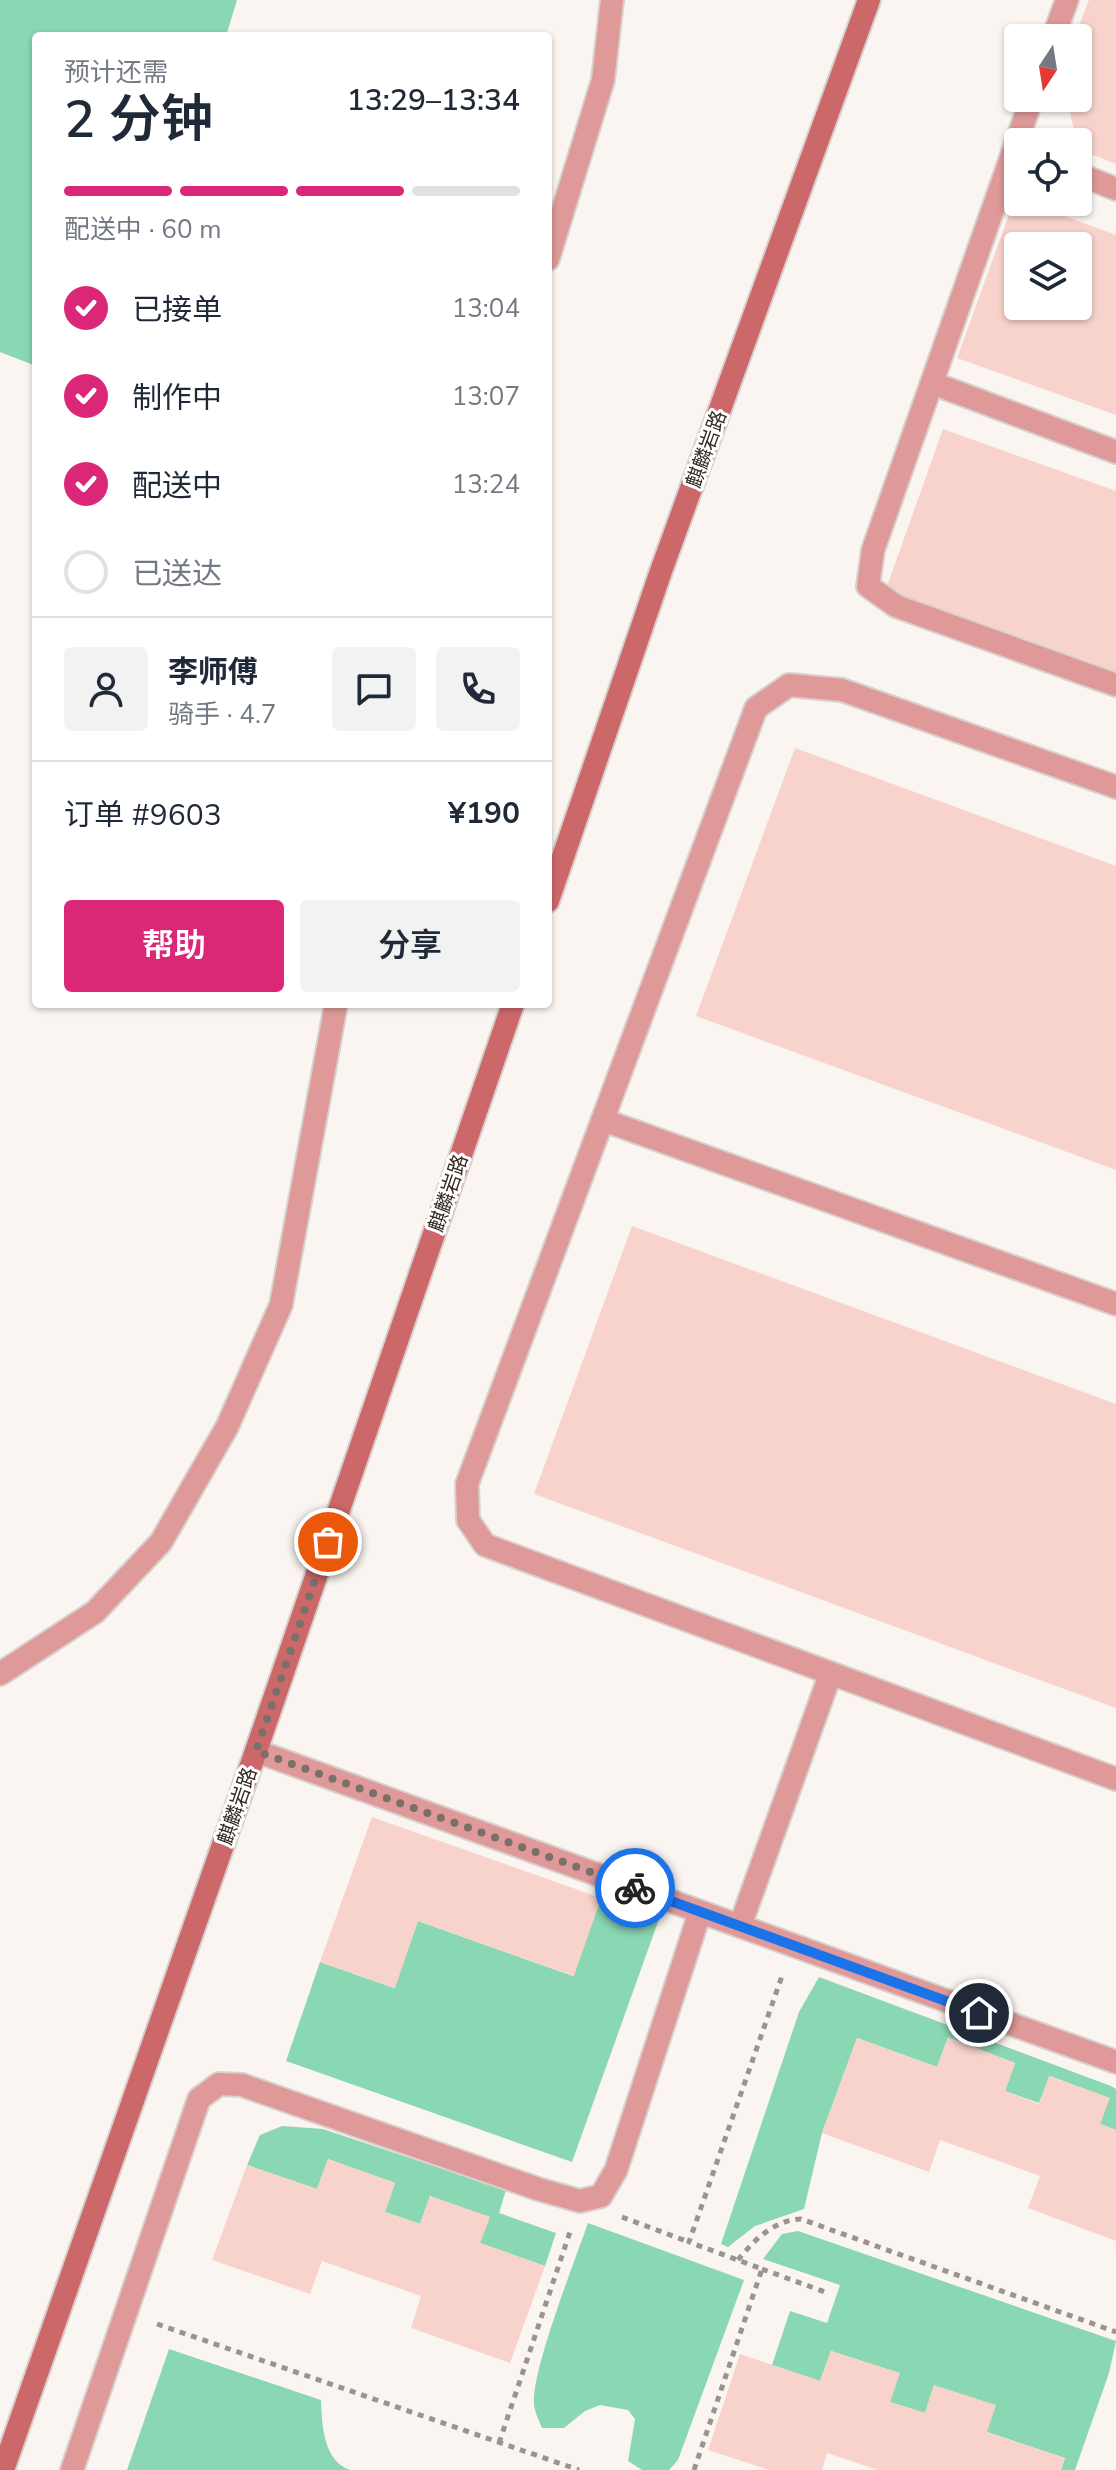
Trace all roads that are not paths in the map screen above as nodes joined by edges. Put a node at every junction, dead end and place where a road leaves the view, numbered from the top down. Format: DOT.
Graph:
graph roads {
  1 [pos="612,0"];
  2 [pos="869,0"];
  3 [pos="1067,0"];
  4 [pos="1058,24"];
  5 [pos="1092,180"];
  6 [pos="1004,184"];
  7 [pos="1116,189"];
  8 [pos="552,246"];
  9 [pos="932,383"];
  10 [pos="1116,452"];
  11 [pos="1116,685"];
  12 [pos="1116,787"];
  13 [pos="552,889"];
  14 [pos="335,1008"];
  15 [pos="512,1008"];
  16 [pos="603,1120"];
  17 [pos="1116,1304"];
  18 [pos="0,1674"];
  19 [pos="830,1675"];
  20 [pos="256,1751"];
  21 [pos="1116,1779"];
  22 [pos="700,1912"];
  23 [pos="740,1926"];
  24 [pos="1116,2062"];
  25 [pos="3,2470"];
  26 [pos="72,2470"];
  1 -- 8 [label="street"];
  2 -- 13 [label="main road, 麒麟岩路"];
  3 -- 4 [label="street"];
  5 -- 7 [label="street"];
  6 -- 9 [label="street"];
  9 -- 10 [label="street"];
  9 -- 11 [label="street"];
  12 -- 16 [label="street"];
  14 -- 18 [label="street"];
  15 -- 20 [label="main road, 麒麟岩路"];
  16 -- 17 [label="street"];
  16 -- 19 [label="street"];
  19 -- 21 [label="street"];
  19 -- 23 [label="street"];
  20 -- 22 [label="street"];
  20 -- 25 [label="main road, 麒麟岩路"];
  22 -- 23 [label="street"];
  22 -- 26 [label="street"];
  23 -- 24 [label="street"];
}
